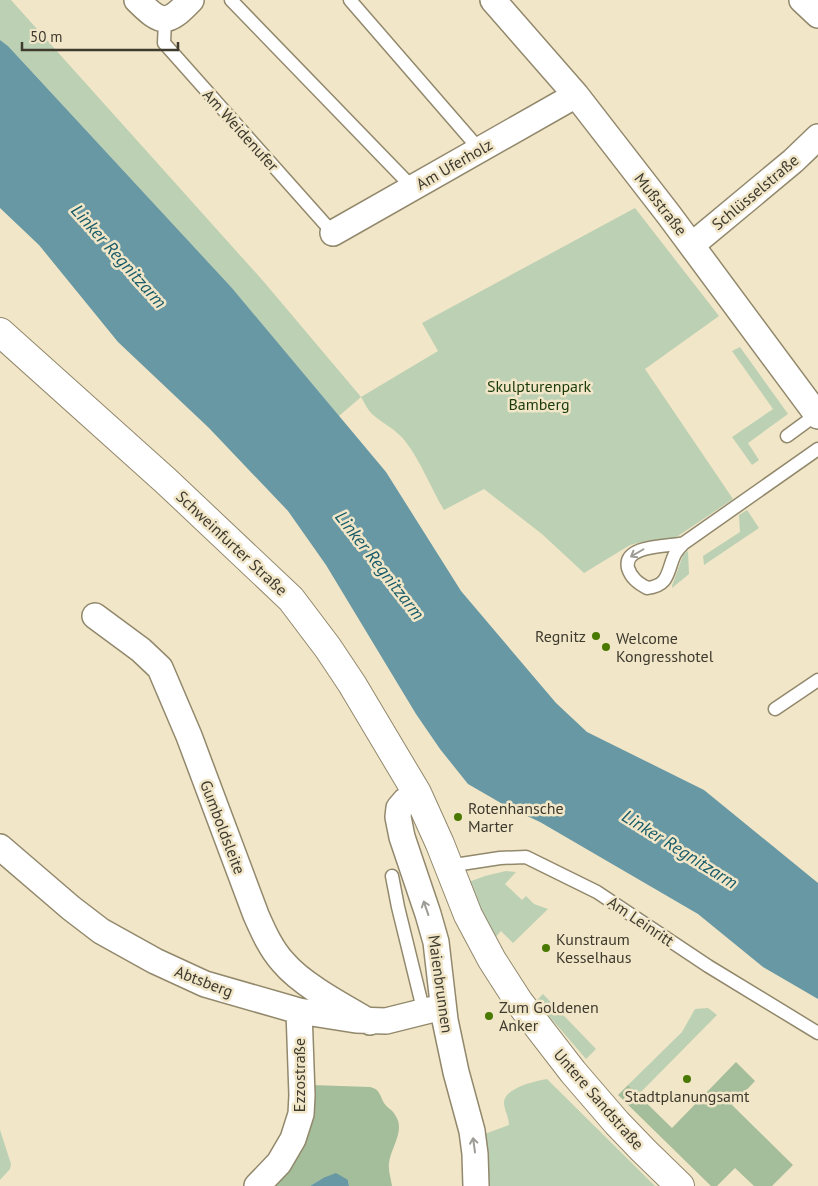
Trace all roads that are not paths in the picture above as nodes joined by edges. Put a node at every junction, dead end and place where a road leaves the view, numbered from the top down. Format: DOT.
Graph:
graph roads {
  1 [pos="137,0"];
  2 [pos="192,0"];
  3 [pos="231,0"];
  4 [pos="350,0"];
  5 [pos="493,0"];
  6 [pos="802,0"];
  7 [pos="818,15"];
  8 [pos="165,20"];
  9 [pos="576,95"];
  10 [pos="818,138"];
  11 [pos="480,150"];
  12 [pos="413,188"];
  13 [pos="333,233"];
  14 [pos="692,245"];
  15 [pos="0,332"];
  16 [pos="817,415"];
  17 [pos="786,436"];
  18 [pos="818,449"];
  19 [pos="684,543"];
  20 [pos="95,616"];
  21 [pos="818,680"];
  22 [pos="775,709"];
  23 [pos="417,793"];
  24 [pos="0,847"];
  25 [pos="448,866"];
  26 [pos="392,876"];
  27 [pos="433,1010"];
  28 [pos="299,1011"];
  29 [pos="370,1022"];
  30 [pos="818,1033"];
  31 [pos="257,1186"];
  32 [pos="476,1186"];
  33 [pos="680,1186"];
  1 -- 8 [label="street"];
  2 -- 8 [label="street"];
  3 -- 12 [label="lane"];
  4 -- 11 [label="lane"];
  5 -- 9 [label="street, Mußstraße"];
  6 -- 7 [label="street"];
  8 -- 13 [label="lane, Am Weidenufer"];
  9 -- 11 [label="street, Am Uferholz"];
  9 -- 14 [label="street, Mußstraße"];
  10 -- 14 [label="street, Schlüsselstraße"];
  11 -- 12 [label="street, Am Uferholz"];
  12 -- 13 [label="street, Am Uferholz"];
  14 -- 16 [label="street, Mußstraße"];
  15 -- 23 [label="street, Schweinfurter Straße"];
  16 -- 17 [label="lane"];
  18 -- 19 [label="lane"];
  19 -- 19 [label="lane, one-way"];
  20 -- 29 [label="street, Gumboldsleite"];
  21 -- 22 [label="lane"];
  23 -- 25 [label="street, Untere Sandstraße"];
  27 -- 23 [label="street, Maienbrunnen, one-way"];
  24 -- 28 [label="street, Abtsberg"];
  25 -- 30 [label="lane, Am Leinritt"];
  25 -- 33 [label="street, Untere Sandstraße"];
  26 -- 27 [label="lane, Maienbrunnen"];
  27 -- 29 [label="street, Abtsberg"];
  32 -- 27 [label="street, Maienbrunnen, one-way"];
  28 -- 29 [label="street, Abtsberg"];
  28 -- 31 [label="street, Ezzostraße"];
}
